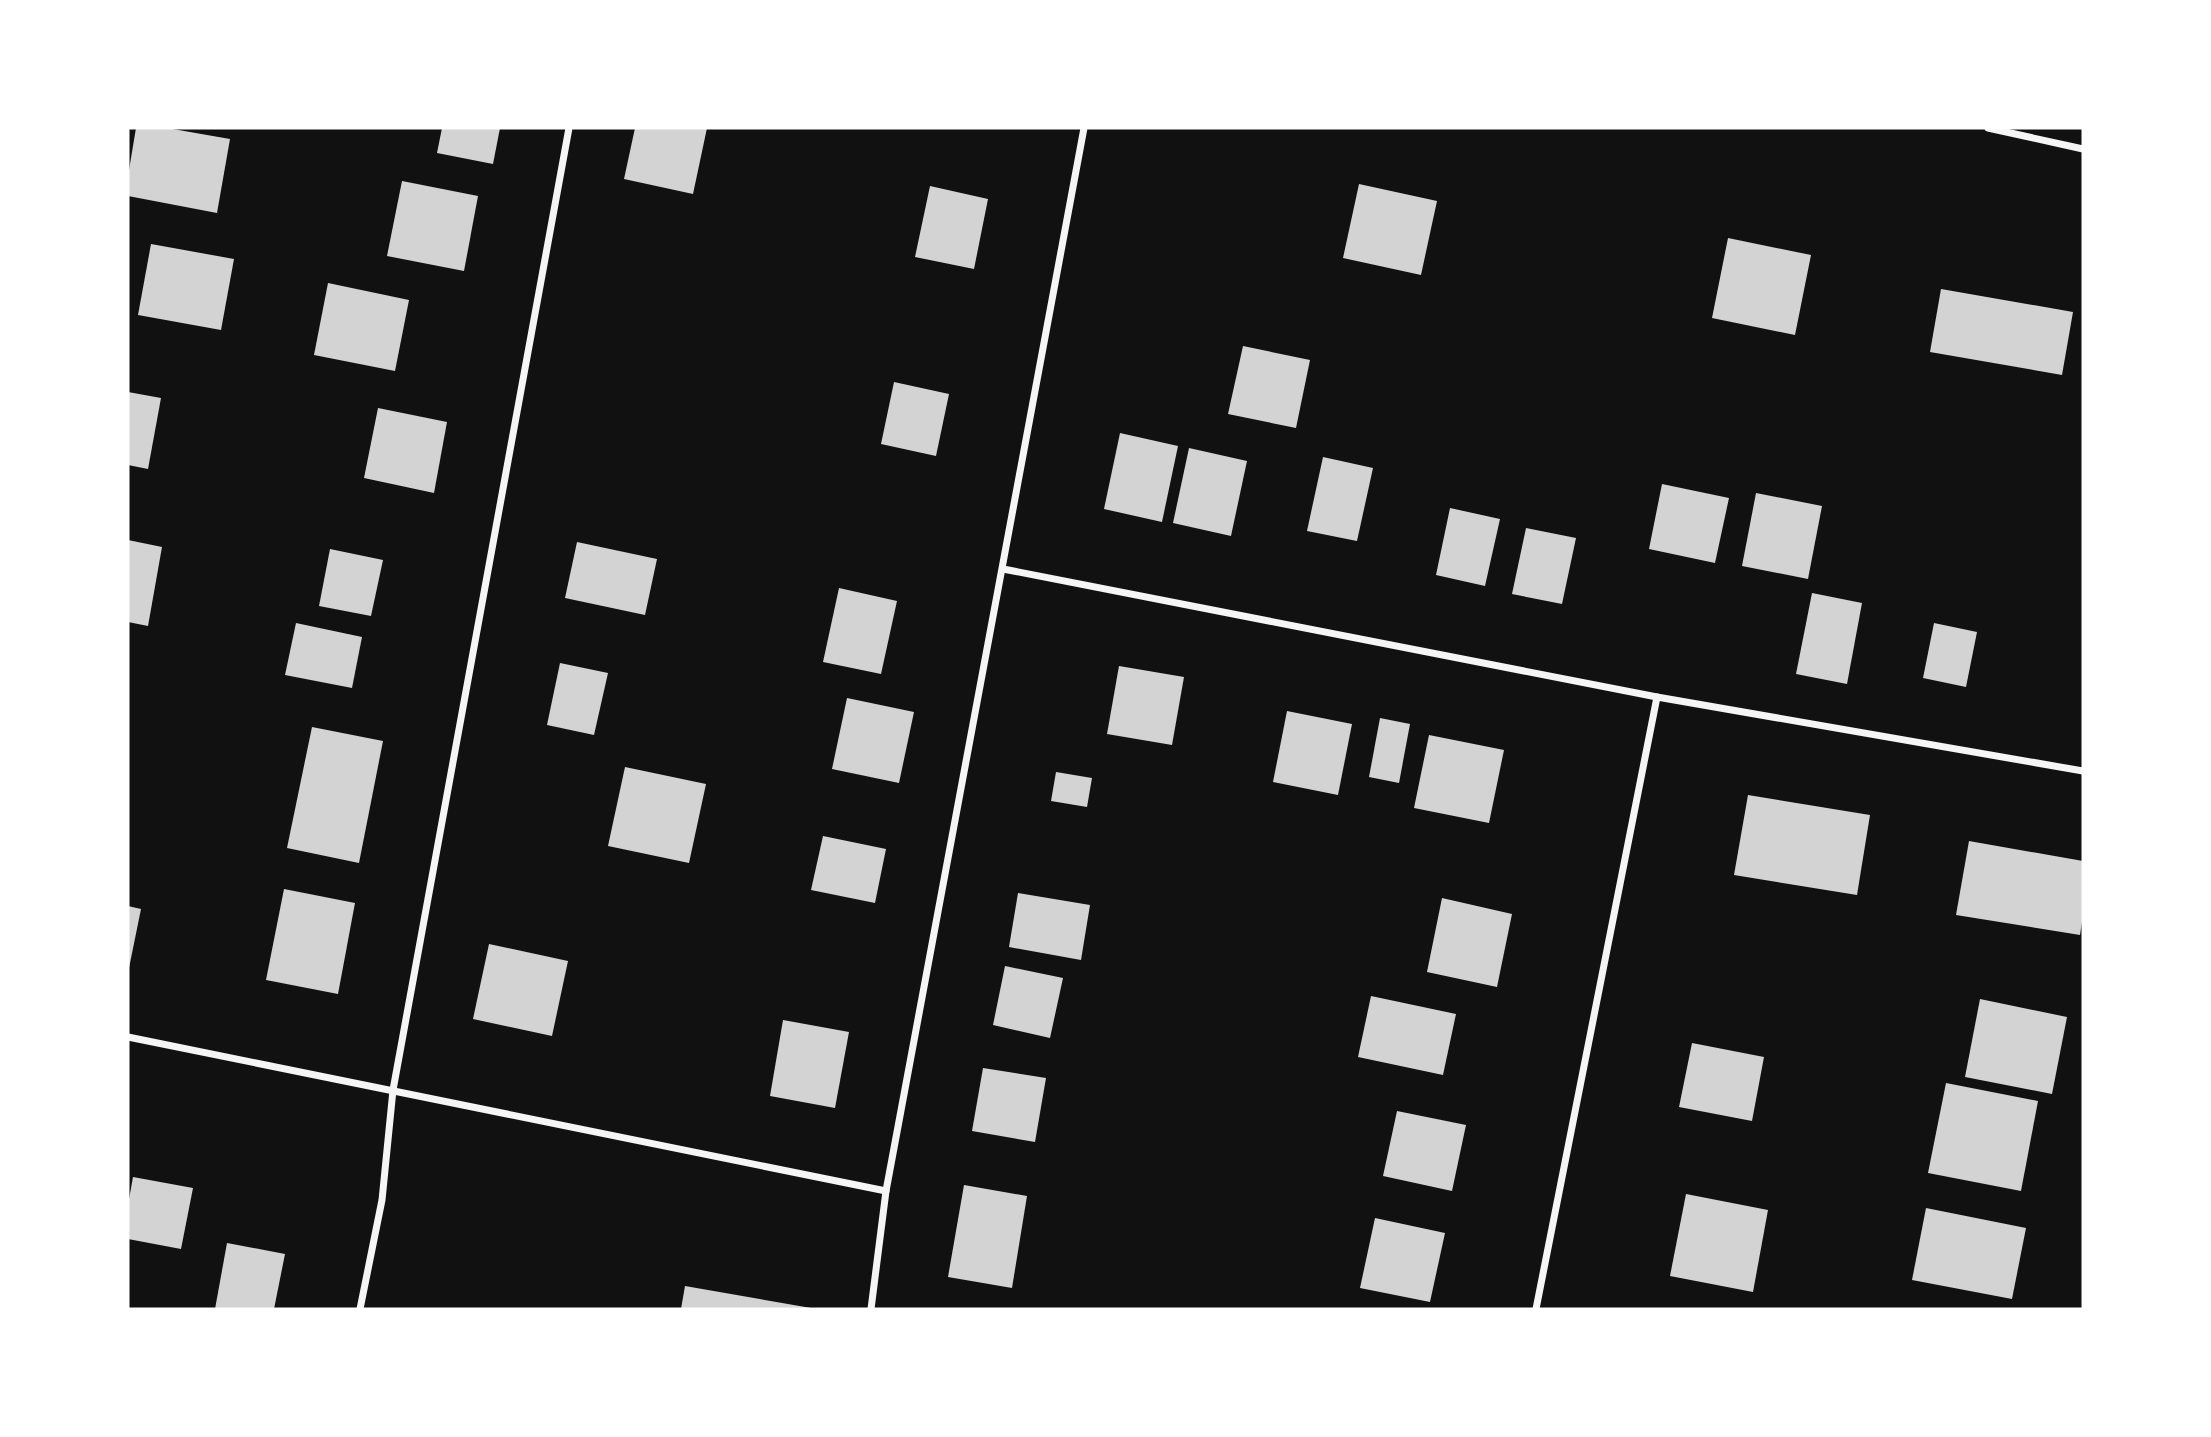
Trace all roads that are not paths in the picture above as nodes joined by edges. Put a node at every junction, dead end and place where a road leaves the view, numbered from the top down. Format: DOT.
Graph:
graph roads {
  1 [pos="569,128"];
  2 [pos="1084,128"];
  3 [pos="1988,128"];
  4 [pos="2083,149"];
  5 [pos="1003,569"];
  6 [pos="1657,697"];
  7 [pos="2083,771"];
  8 [pos="128,1037"];
  9 [pos="393,1090"];
  10 [pos="886,1191"];
  11 [pos="360,1309"];
  12 [pos="872,1309"];
  13 [pos="1536,1309"];
  1 -- 9 [label="street"];
  2 -- 5 [label="street"];
  3 -- 4 [label="street"];
  5 -- 6 [label="street"];
  5 -- 10 [label="street"];
  6 -- 7 [label="street"];
  6 -- 13 [label="street"];
  8 -- 9 [label="street"];
  9 -- 10 [label="street"];
  9 -- 11 [label="street"];
  10 -- 12 [label="street"];
}
